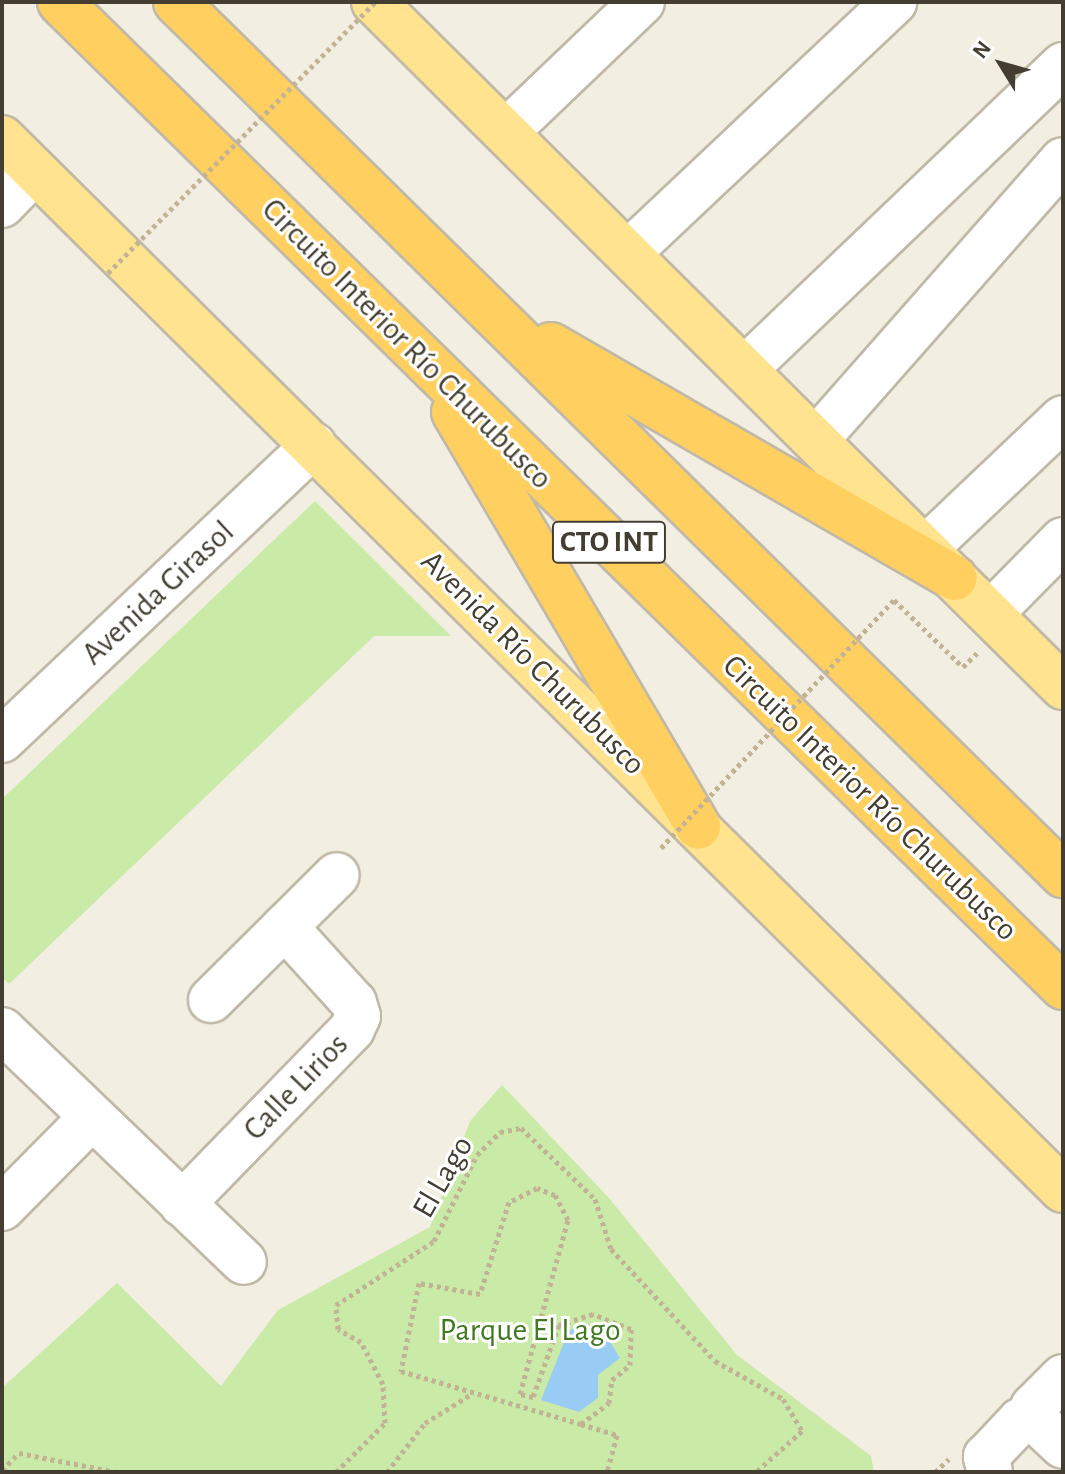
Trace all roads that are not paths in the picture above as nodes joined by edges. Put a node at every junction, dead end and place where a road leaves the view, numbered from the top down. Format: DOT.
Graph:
graph roads {
  1 [pos="60,2"];
  2 [pos="176,2"];
  3 [pos="375,2"];
  4 [pos="642,2"];
  5 [pos="894,2"];
  6 [pos="1063,65"];
  7 [pos="506,132"];
  8 [pos="2,138"];
  9 [pos="1063,160"];
  10 [pos="35,171"];
  11 [pos="2,205"];
  12 [pos="628,253"];
  13 [pos="479,298"];
  14 [pos="424,361"];
  15 [pos="745,369"];
  16 [pos="1063,418"];
  17 [pos="816,440"];
  18 [pos="314,445"];
  19 [pos="1063,540"];
  20 [pos="940,564"];
  21 [pos="997,621"];
  22 [pos="1063,687"];
  23 [pos="2,740"];
  24 [pos="679,837"];
  25 [pos="337,875"];
  26 [pos="1063,875"];
  27 [pos="285,927"];
  28 [pos="1063,987"];
  29 [pos="211,1000"];
  30 [pos="2,1030"];
  31 [pos="92,1117"];
  32 [pos="1063,1190"];
  33 [pos="182,1204"];
  34 [pos="2,1208"];
  35 [pos="244,1262"];
  36 [pos="1063,1377"];
  37 [pos="1048,1432"];
  38 [pos="990,1472"];
  1 -- 14 [label="highway, Circuito Interior Río Churubusco / CTO INT"];
  2 -- 13 [label="highway, CTO INT"];
  3 -- 7 [label="main road"];
  4 -- 7 [label="street"];
  5 -- 12 [label="street"];
  6 -- 15 [label="street"];
  7 -- 12 [label="main road"];
  8 -- 10 [label="main road, Avenida Río Churubusco"];
  9 -- 17 [label="street"];
  10 -- 11 [label="street"];
  10 -- 18 [label="main road, Avenida Río Churubusco"];
  12 -- 15 [label="main road"];
  13 -- 20 [label="highway"];
  13 -- 26 [label="highway, CTO INT"];
  14 -- 24 [label="highway"];
  14 -- 28 [label="highway, Circuito Interior Río Churubusco / CTO INT"];
  15 -- 17 [label="main road"];
  16 -- 20 [label="street"];
  17 -- 20 [label="main road"];
  18 -- 23 [label="street, Avenida Girasol"];
  18 -- 24 [label="main road, Avenida Río Churubusco"];
  19 -- 21 [label="street"];
  20 -- 21 [label="main road"];
  21 -- 22 [label="main road"];
  24 -- 32 [label="main road, Avenida Río Churubusco"];
  25 -- 27 [label="street"];
  27 -- 29 [label="street"];
  27 -- 33 [label="street, Calle Lirios"];
  30 -- 31 [label="street"];
  31 -- 33 [label="street"];
  31 -- 34 [label="street"];
  33 -- 35 [label="street"];
  36 -- 37 [label="street"];
  37 -- 38 [label="street"];
}
